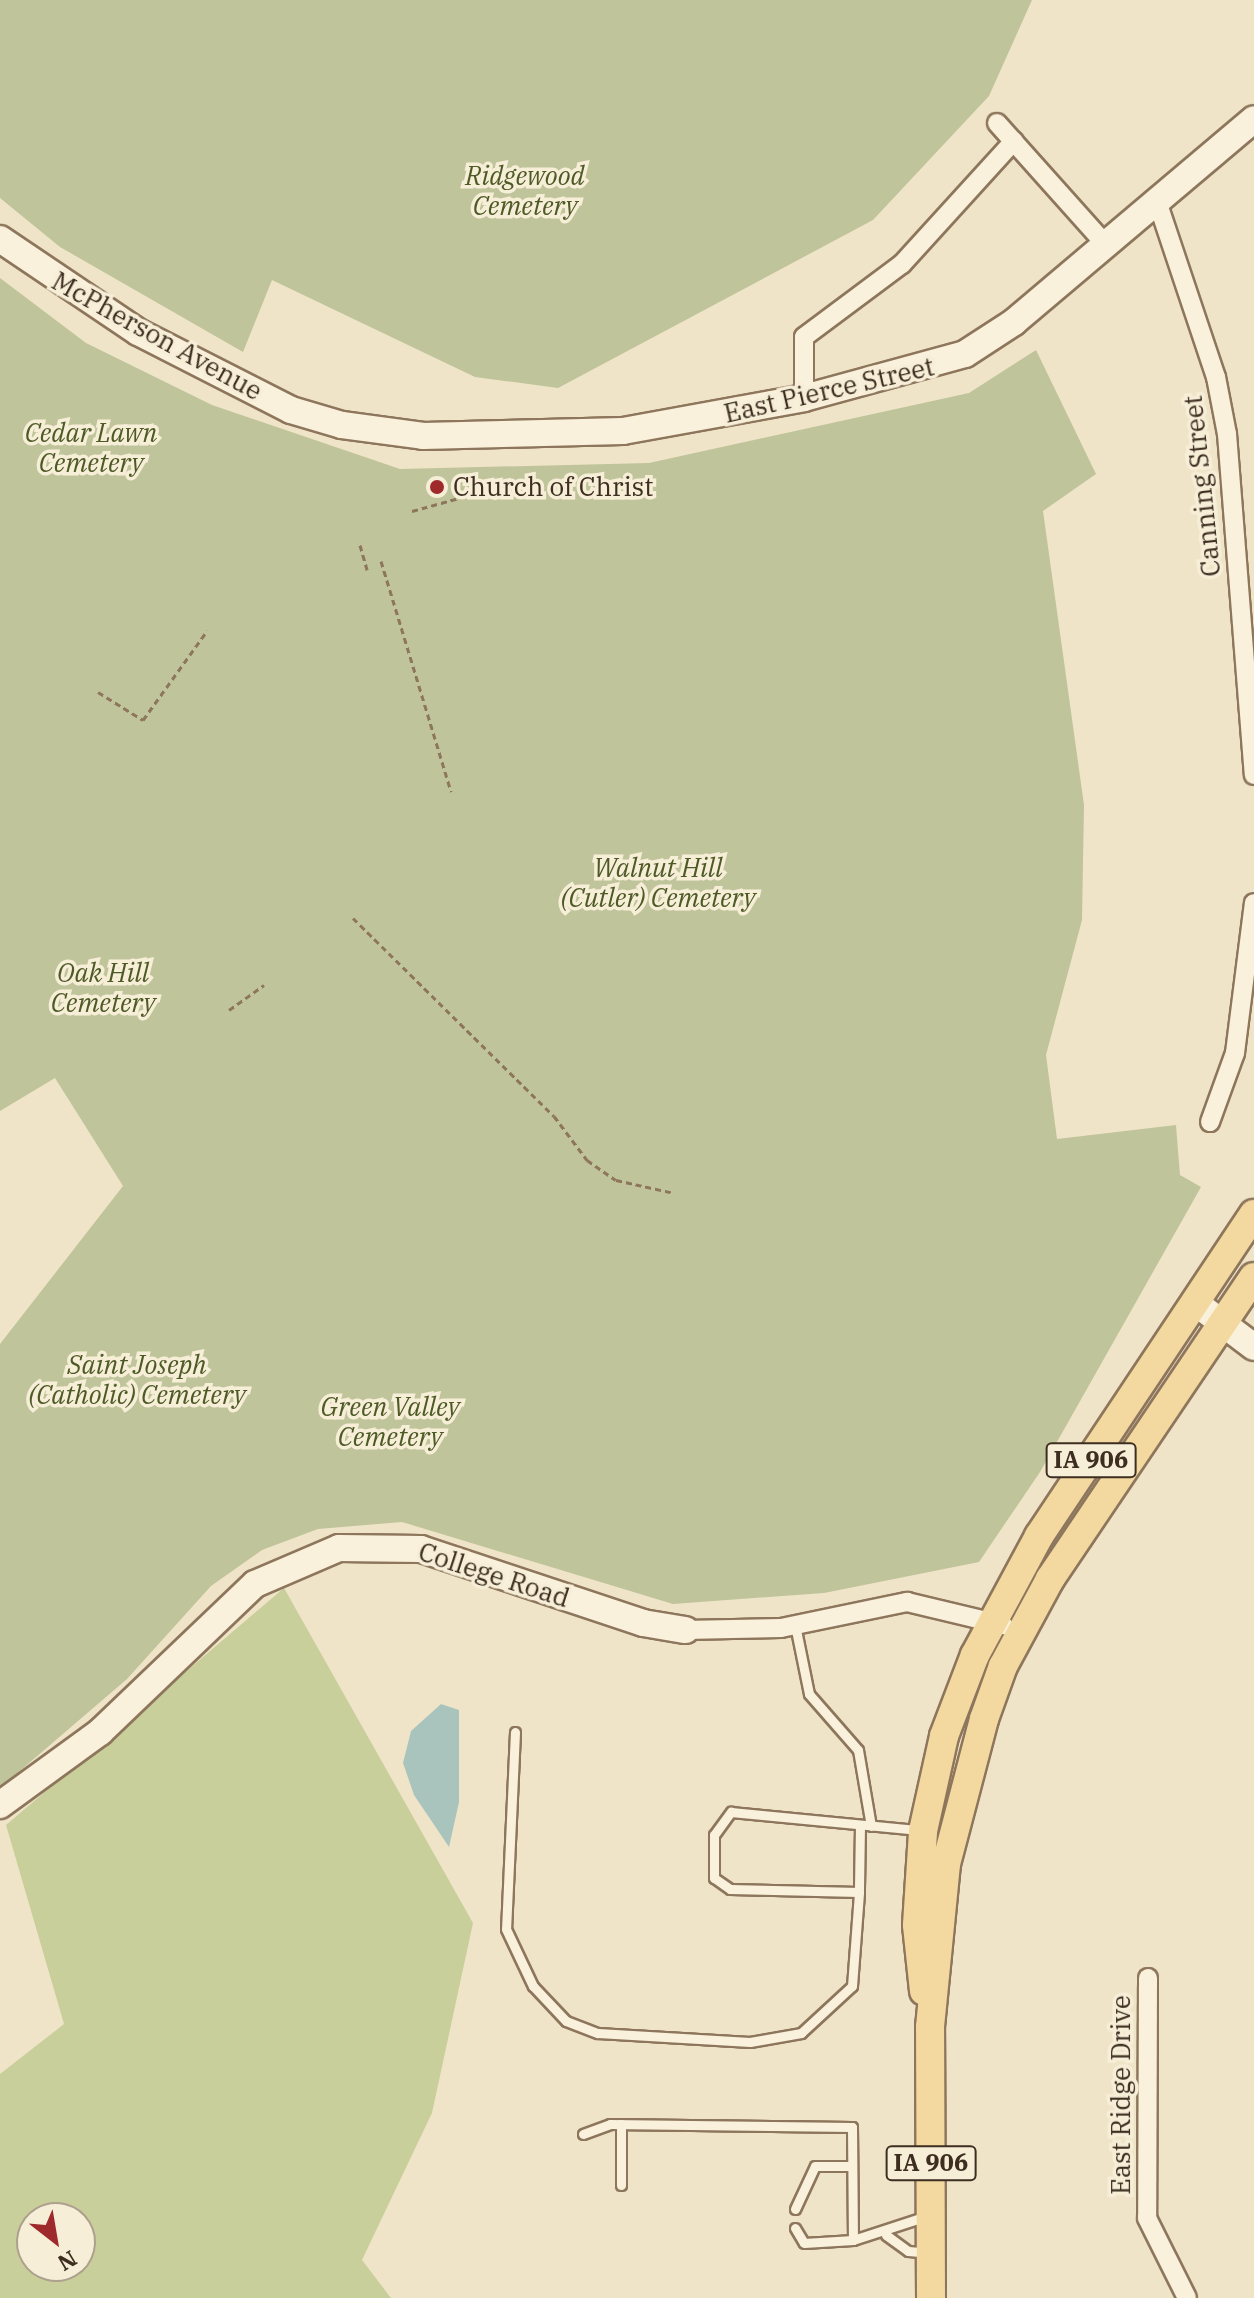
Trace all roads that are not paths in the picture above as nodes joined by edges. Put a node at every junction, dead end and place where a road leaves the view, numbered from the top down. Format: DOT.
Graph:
graph roads {
  1 [pos="1254,119"];
  2 [pos="997,123"];
  3 [pos="1014,141"];
  4 [pos="1157,201"];
  5 [pos="0,239"];
  6 [pos="1106,245"];
  7 [pos="804,398"];
  8 [pos="322,419"];
  9 [pos="1254,775"];
  10 [pos="1254,903"];
  11 [pos="1210,1122"];
  12 [pos="1254,1214"];
  13 [pos="1254,1277"];
  14 [pos="1197,1304"];
  15 [pos="1223,1324"];
  16 [pos="1254,1347"];
  17 [pos="992,1620"];
  18 [pos="795,1625"];
  19 [pos="685,1630"];
  20 [pos="1019,1633"];
  21 [pos="515,1732"];
  22 [pos="0,1805"];
  23 [pos="860,1825"];
  24 [pos="871,1826"];
  25 [pos="923,1831"];
  26 [pos="859,1892"];
  27 [pos="1148,1978"];
  28 [pos="930,2027"];
  29 [pos="621,2124"];
  30 [pos="583,2134"];
  31 [pos="852,2166"];
  32 [pos="621,2185"];
  33 [pos="795,2209"];
  34 [pos="931,2215"];
  35 [pos="795,2228"];
  36 [pos="886,2235"];
  37 [pos="853,2240"];
  38 [pos="931,2253"];
  39 [pos="931,2298"];
  40 [pos="1187,2298"];
  1 -- 4 [label="main road, East Pierce Street"];
  2 -- 3 [label="street"];
  3 -- 6 [label="street"];
  3 -- 7 [label="street"];
  4 -- 6 [label="main road, East Pierce Street"];
  4 -- 9 [label="street, Canning Street"];
  5 -- 8 [label="main road, McPherson Avenue"];
  6 -- 7 [label="main road, East Pierce Street"];
  7 -- 8 [label="main road, East Pierce Street"];
  10 -- 11 [label="street"];
  12 -- 14 [label="main road, IA 906"];
  13 -- 15 [label="main road, IA 906"];
  14 -- 15 [label="main road"];
  14 -- 17 [label="main road, IA 906"];
  15 -- 16 [label="main road"];
  15 -- 20 [label="main road, IA 906"];
  17 -- 18 [label="street, College Road"];
  17 -- 20 [label="street, College Road"];
  17 -- 25 [label="main road, IA 906"];
  18 -- 19 [label="street, College Road"];
  18 -- 24 [label="lane"];
  19 -- 22 [label="main road, College Road"];
  20 -- 28 [label="main road, IA 906"];
  21 -- 26 [label="lane"];
  23 -- 24 [label="lane"];
  23 -- 26 [label="lane"];
  23 -- 26 [label="lane"];
  24 -- 25 [label="lane"];
  25 -- 28 [label="main road, IA 906"];
  27 -- 40 [label="street, East Ridge Drive"];
  28 -- 34 [label="main road, IA 906"];
  29 -- 30 [label="lane"];
  29 -- 31 [label="lane"];
  29 -- 32 [label="lane"];
  31 -- 33 [label="lane"];
  31 -- 37 [label="lane"];
  34 -- 36 [label="lane"];
  34 -- 38 [label="main road, IA 906"];
  35 -- 37 [label="lane"];
  36 -- 37 [label="lane"];
  36 -- 38 [label="lane"];
  38 -- 39 [label="main road, IA 906"];
}
